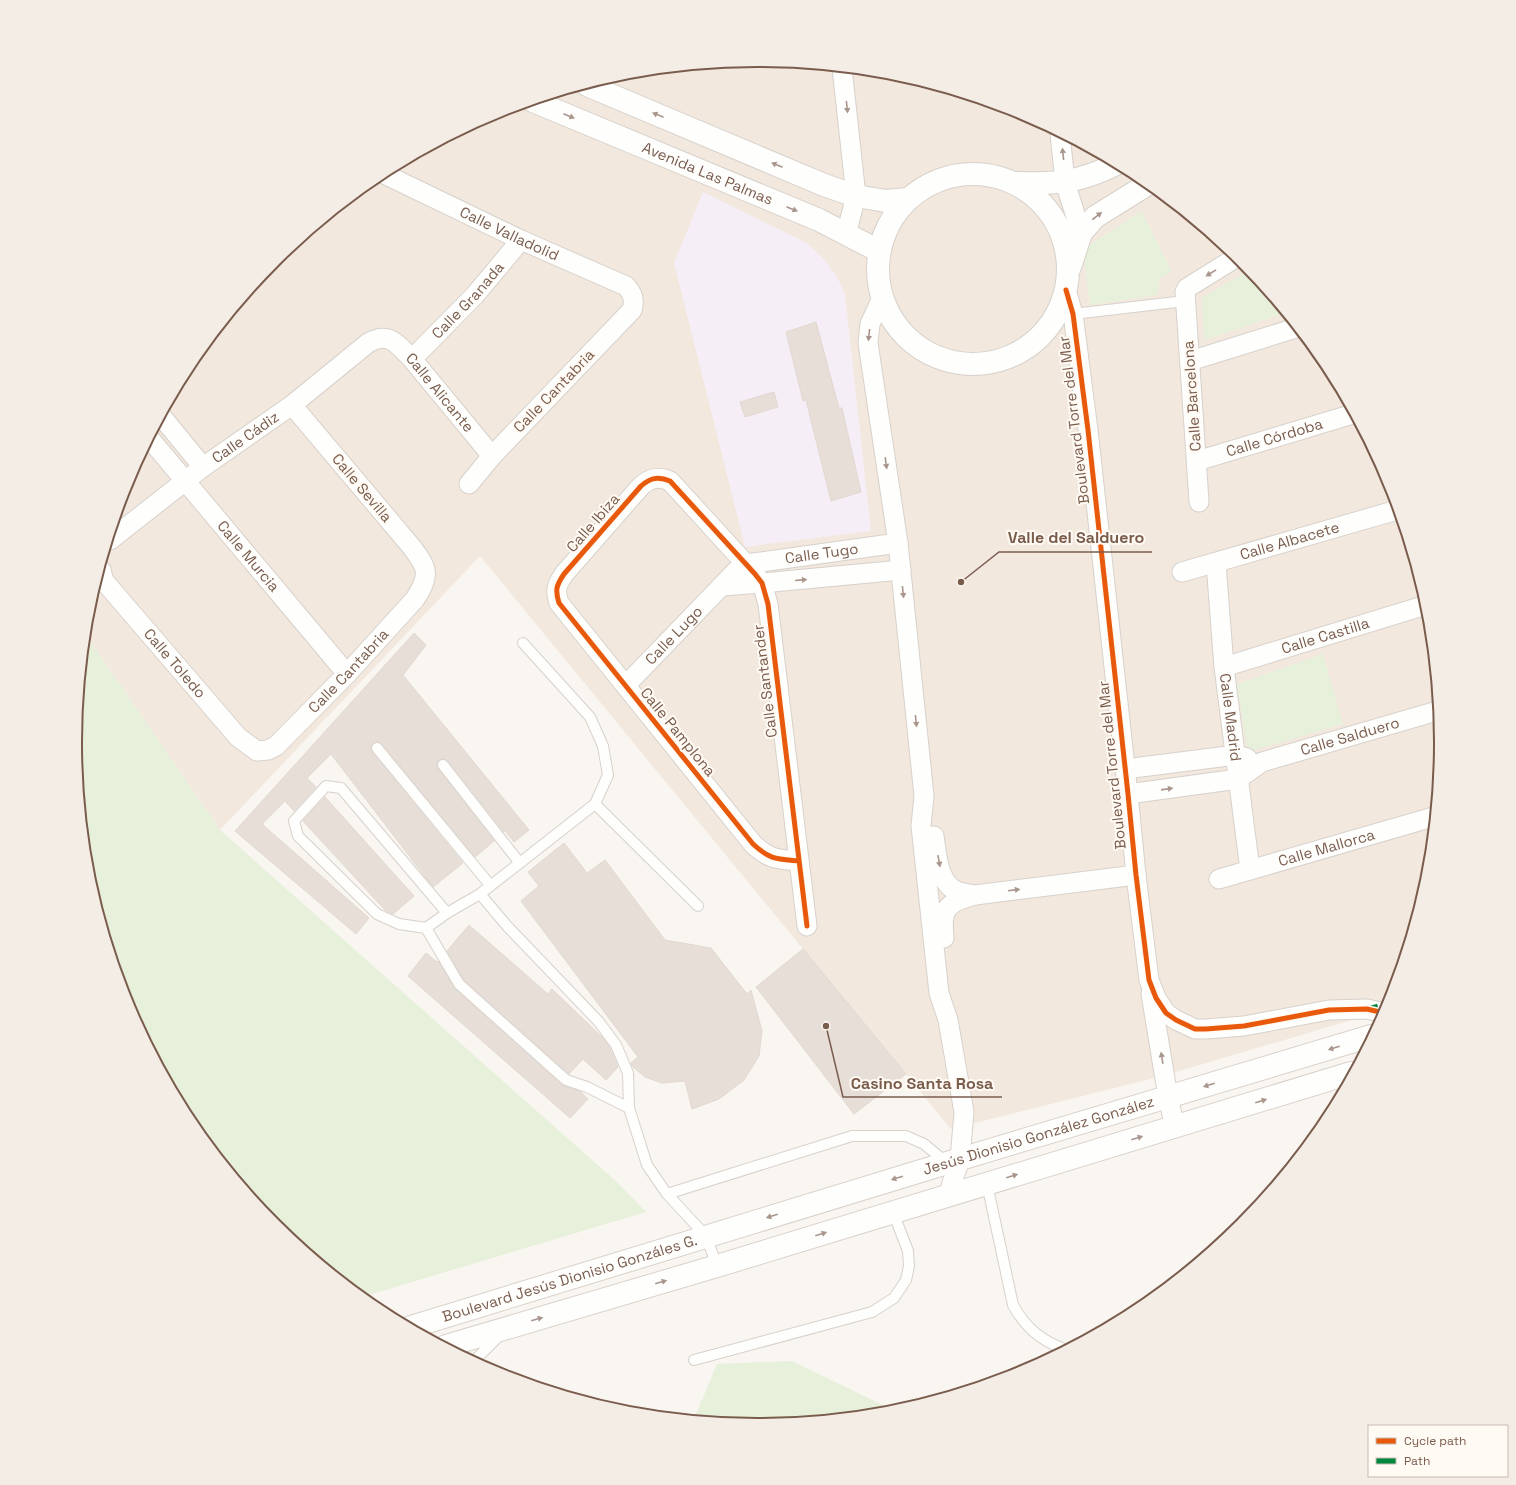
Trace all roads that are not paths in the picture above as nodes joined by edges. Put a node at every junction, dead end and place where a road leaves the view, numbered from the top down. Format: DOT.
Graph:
graph roads {
  1 [pos="843,73"];
  2 [pos="593,88"];
  3 [pos="539,104"];
  4 [pos="1061,139"];
  5 [pos="1111,166"];
  6 [pos="390,177"];
  7 [pos="1066,182"];
  8 [pos="1014,183"];
  9 [pos="1142,188"];
  10 [pos="856,196"];
  11 [pos="908,199"];
  12 [pos="1081,233"];
  13 [pos="846,234"];
  14 [pos="521,240"];
  15 [pos="879,251"];
  16 [pos="1232,261"];
  17 [pos="1067,282"];
  18 [pos="1186,295"];
  19 [pos="633,297"];
  20 [pos="882,298"];
  21 [pos="1073,314"];
  22 [pos="1292,329"];
  23 [pos="382,338"];
  24 [pos="412,359"];
  25 [pos="1190,361"];
  26 [pos="292,404"];
  27 [pos="1348,415"];
  28 [pos="165,420"];
  29 [pos="153,442"];
  30 [pos="492,456"];
  31 [pos="1197,461"];
  32 [pos="203,467"];
  33 [pos="657,478"];
  34 [pos="185,481"];
  35 [pos="469,484"];
  36 [pos="1199,502"];
  37 [pos="1393,511"];
  38 [pos="115,536"];
  39 [pos="898,543"];
  40 [pos="821,553"];
  41 [pos="1216,563"];
  42 [pos="746,564"];
  43 [pos="901,570"];
  44 [pos="1182,572"];
  45 [pos="426,575"];
  46 [pos="824,577"];
  47 [pos="103,578"];
  48 [pos="762,583"];
  49 [pos="722,586"];
  50 [pos="556,593"];
  51 [pos="1420,607"];
  52 [pos="523,643"];
  53 [pos="1224,667"];
  54 [pos="347,674"];
  55 [pos="626,686"];
  56 [pos="1433,712"];
  57 [pos="376,748"];
  58 [pos="257,751"];
  59 [pos="1236,755"];
  60 [pos="1262,762"];
  61 [pos="443,765"];
  62 [pos="1125,769"];
  63 [pos="1238,779"];
  64 [pos="1128,794"];
  65 [pos="924,796"];
  66 [pos="595,804"];
  67 [pos="1429,818"];
  68 [pos="799,861"];
  69 [pos="519,862"];
  70 [pos="1250,870"];
  71 [pos="1136,875"];
  72 [pos="1219,878"];
  73 [pos="490,885"];
  74 [pos="480,894"];
  75 [pos="975,895"];
  76 [pos="698,906"];
  77 [pos="447,913"];
  78 [pos="807,926"];
  79 [pos="426,928"];
  80 [pos="1149,980"];
  81 [pos="1377,1011"];
  82 [pos="948,1020"];
  83 [pos="1366,1038"];
  84 [pos="1346,1075"];
  85 [pos="1168,1097"];
  86 [pos="629,1108"];
  87 [pos="1175,1127"];
  88 [pos="953,1161"];
  89 [pos="987,1184"];
  90 [pos="667,1194"];
  91 [pos="951,1194"];
  92 [pos="893,1212"];
  93 [pos="706,1236"];
  94 [pos="717,1266"];
  95 [pos="416,1325"];
  96 [pos="509,1327"];
  97 [pos="452,1344"];
  98 [pos="1059,1347"];
  99 [pos="478,1357"];
  100 [pos="694,1360"];
  1 -- 10 [label="street, one-way"];
  10 -- 2 [label="main road, one-way"];
  3 -- 13 [label="main road, Avenida Las Palmas, one-way"];
  7 -- 4 [label="street, one-way"];
  5 -- 7 [label="main road"];
  6 -- 14 [label="street, Calle Valladolid"];
  7 -- 8 [label="main road"];
  7 -- 12 [label="street"];
  8 -- 11 [label="main road"];
  8 -- 17 [label="main road"];
  12 -- 9 [label="main road, one-way"];
  10 -- 11 [label="main road"];
  10 -- 13 [label="street"];
  11 -- 15 [label="main road"];
  12 -- 17 [label="main road"];
  13 -- 15 [label="main road, Avenida Las Palmas"];
  14 -- 19 [label="street, Calle Valladolid"];
  14 -- 24 [label="street, Calle Granada"];
  15 -- 20 [label="main road"];
  16 -- 18 [label="street, one-way"];
  17 -- 20 [label="main road"];
  17 -- 21 [label="street, Boulevard Torre del Mar"];
  18 -- 21 [label="lane"];
  18 -- 25 [label="street, Calle Barcelona"];
  19 -- 30 [label="street, Calle Cantabria"];
  20 -- 39 [label="street, one-way"];
  21 -- 62 [label="street, Boulevard Torre del Mar"];
  22 -- 25 [label="street"];
  23 -- 24 [label="street, Calle Alicante"];
  23 -- 26 [label="street, Calle Cádiz"];
  24 -- 30 [label="street, Calle Alicante"];
  25 -- 31 [label="street, Calle Barcelona"];
  26 -- 32 [label="street, Calle Cádiz"];
  26 -- 45 [label="street, Calle Sevilla"];
  27 -- 31 [label="street, Calle Córdoba"];
  28 -- 32 [label="street"];
  29 -- 34 [label="street, Calle Murcia"];
  30 -- 35 [label="street, Calle Cantabria"];
  31 -- 36 [label="street, Calle Barcelona"];
  32 -- 34 [label="street, Calle Cádiz"];
  33 -- 42 [label="street, Calle Santander"];
  33 -- 50 [label="street, Calle Ibiza"];
  34 -- 38 [label="street, Calle Cádiz"];
  34 -- 54 [label="street, Calle Murcia"];
  37 -- 41 [label="street, Calle Albacete"];
  39 -- 40 [label="street, Calle Tugo"];
  39 -- 43 [label="street"];
  40 -- 42 [label="street, Calle Tugo"];
  40 -- 46 [label="street"];
  41 -- 44 [label="street, Calle Albacete"];
  41 -- 53 [label="street, Calle Madrid"];
  42 -- 48 [label="street, Calle Santander"];
  42 -- 49 [label="street, Calle Lugo"];
  43 -- 46 [label="street, Calle Tugo"];
  43 -- 65 [label="street, one-way"];
  45 -- 54 [label="street, Calle Cantabria"];
  48 -- 46 [label="street, Calle Tugo, one-way"];
  47 -- 58 [label="street, Calle Toledo"];
  48 -- 49 [label="street"];
  48 -- 68 [label="street, Calle Santander"];
  49 -- 55 [label="street, Calle Lugo"];
  50 -- 55 [label="street, Calle Pamplona"];
  51 -- 53 [label="street, Calle Castilla"];
  52 -- 66 [label="lane"];
  53 -- 59 [label="street, Calle Madrid"];
  54 -- 58 [label="street, Calle Cantabria"];
  55 -- 68 [label="street, Calle Pamplona"];
  56 -- 60 [label="street, Calle Salduero"];
  57 -- 73 [label="lane"];
  59 -- 60 [label="street"];
  59 -- 62 [label="street"];
  59 -- 63 [label="street, Calle Madrid"];
  60 -- 63 [label="street, Calle Salduero"];
  61 -- 69 [label="lane"];
  62 -- 64 [label="street, Boulevard Torre del Mar"];
  64 -- 63 [label="street, Calle Salduero, one-way"];
  63 -- 70 [label="street, Calle Madrid"];
  64 -- 71 [label="street, Boulevard Torre del Mar"];
  65 -- 75 [label="street, one-way"];
  65 -- 82 [label="street"];
  66 -- 69 [label="lane"];
  66 -- 76 [label="lane"];
  67 -- 70 [label="street, Calle Mallorca"];
  68 -- 78 [label="street, Calle Santander"];
  69 -- 73 [label="lane"];
  70 -- 72 [label="street, Calle Mallorca"];
  75 -- 71 [label="street, one-way"];
  71 -- 80 [label="street, Boulevard Torre del Mar"];
  73 -- 74 [label="lane"];
  74 -- 77 [label="lane"];
  74 -- 86 [label="lane"];
  75 -- 82 [label="street"];
  77 -- 79 [label="lane"];
  77 -- 79 [label="lane"];
  79 -- 86 [label="lane"];
  80 -- 81 [label="street, Boulevard Torre del Mar"];
  85 -- 80 [label="street, Boulevard Torre del Mar, one-way"];
  82 -- 88 [label="street"];
  83 -- 85 [label="main road, Jesús Dionisio González González, one-way"];
  87 -- 84 [label="main road, Jesús Dionisio González González, one-way"];
  85 -- 87 [label="street, Boulevard Torre del Mar"];
  85 -- 88 [label="main road, Jesús Dionisio González González"];
  86 -- 90 [label="lane"];
  89 -- 87 [label="main road, Jesús Dionisio González González, one-way"];
  88 -- 90 [label="lane"];
  88 -- 91 [label="street"];
  88 -- 93 [label="main road, Jesús Dionisio González González, one-way"];
  89 -- 91 [label="main road, Jesús Dionisio González González"];
  89 -- 98 [label="lane"];
  90 -- 93 [label="lane"];
  91 -- 92 [label="main road, Jesús Dionisio González González"];
  94 -- 92 [label="main road, Jesús Dionisio González González, one-way"];
  92 -- 100 [label="lane"];
  93 -- 94 [label="lane"];
  93 -- 95 [label="main road, Boulevard Jesús Dionisio Gonzáles G."];
  96 -- 94 [label="main road, Jesús Dionisio González González, one-way"];
  96 -- 97 [label="main road, Jesús Dionisio González González"];
  96 -- 99 [label="lane"];
}
